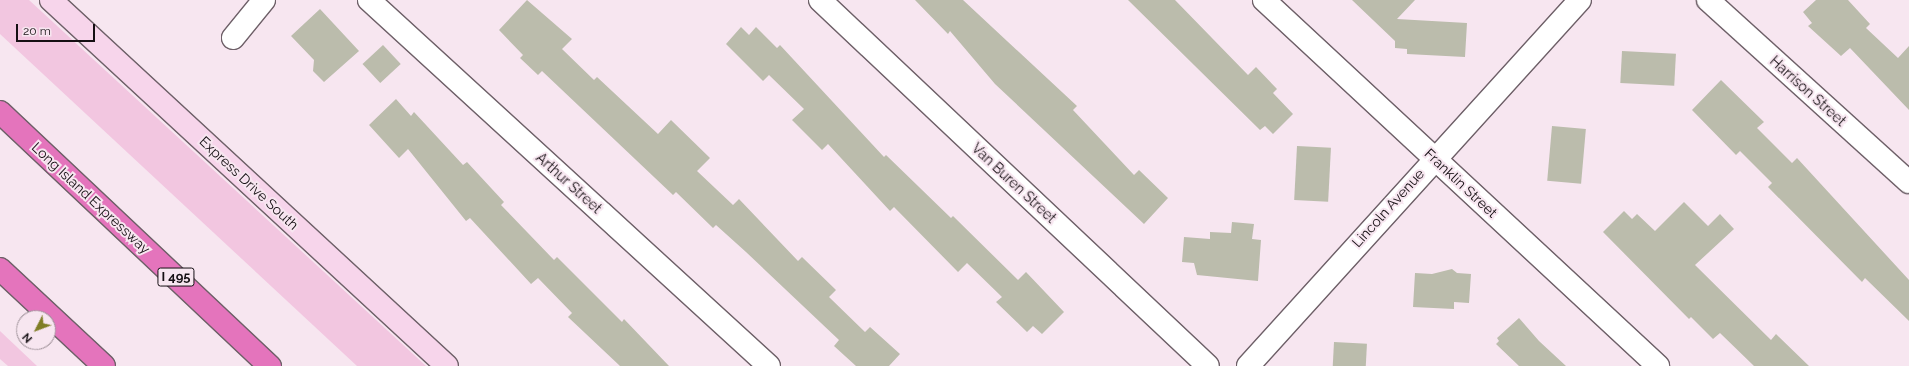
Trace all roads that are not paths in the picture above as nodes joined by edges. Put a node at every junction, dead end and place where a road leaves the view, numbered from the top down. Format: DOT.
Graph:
graph roads {
  1 [pos="51,0"];
  2 [pos="264,0"];
  3 [pos="369,0"];
  4 [pos="820,0"];
  5 [pos="1264,0"];
  6 [pos="1580,0"];
  7 [pos="1708,0"];
  8 [pos="233,38"];
  9 [pos="0,112"];
  10 [pos="1434,158"];
  11 [pos="1909,182"];
  12 [pos="0,269"];
  13 [pos="104,366"];
  14 [pos="270,366"];
  15 [pos="447,366"];
  16 [pos="769,366"];
  17 [pos="1208,366"];
  18 [pos="1248,366"];
  19 [pos="1658,366"];
  1 -- 15 [label="main road, Express Drive South"];
  2 -- 8 [label="street"];
  3 -- 16 [label="street, Arthur Street"];
  4 -- 17 [label="street, Van Buren Street"];
  5 -- 10 [label="street, Franklin Street"];
  6 -- 10 [label="street, Lincoln Avenue"];
  7 -- 11 [label="street, Harrison Street"];
  9 -- 14 [label="highway, Long Island Expressway / I 495"];
  10 -- 18 [label="street, Lincoln Avenue"];
  10 -- 19 [label="street, Franklin Street"];
  12 -- 13 [label="highway"];
}
